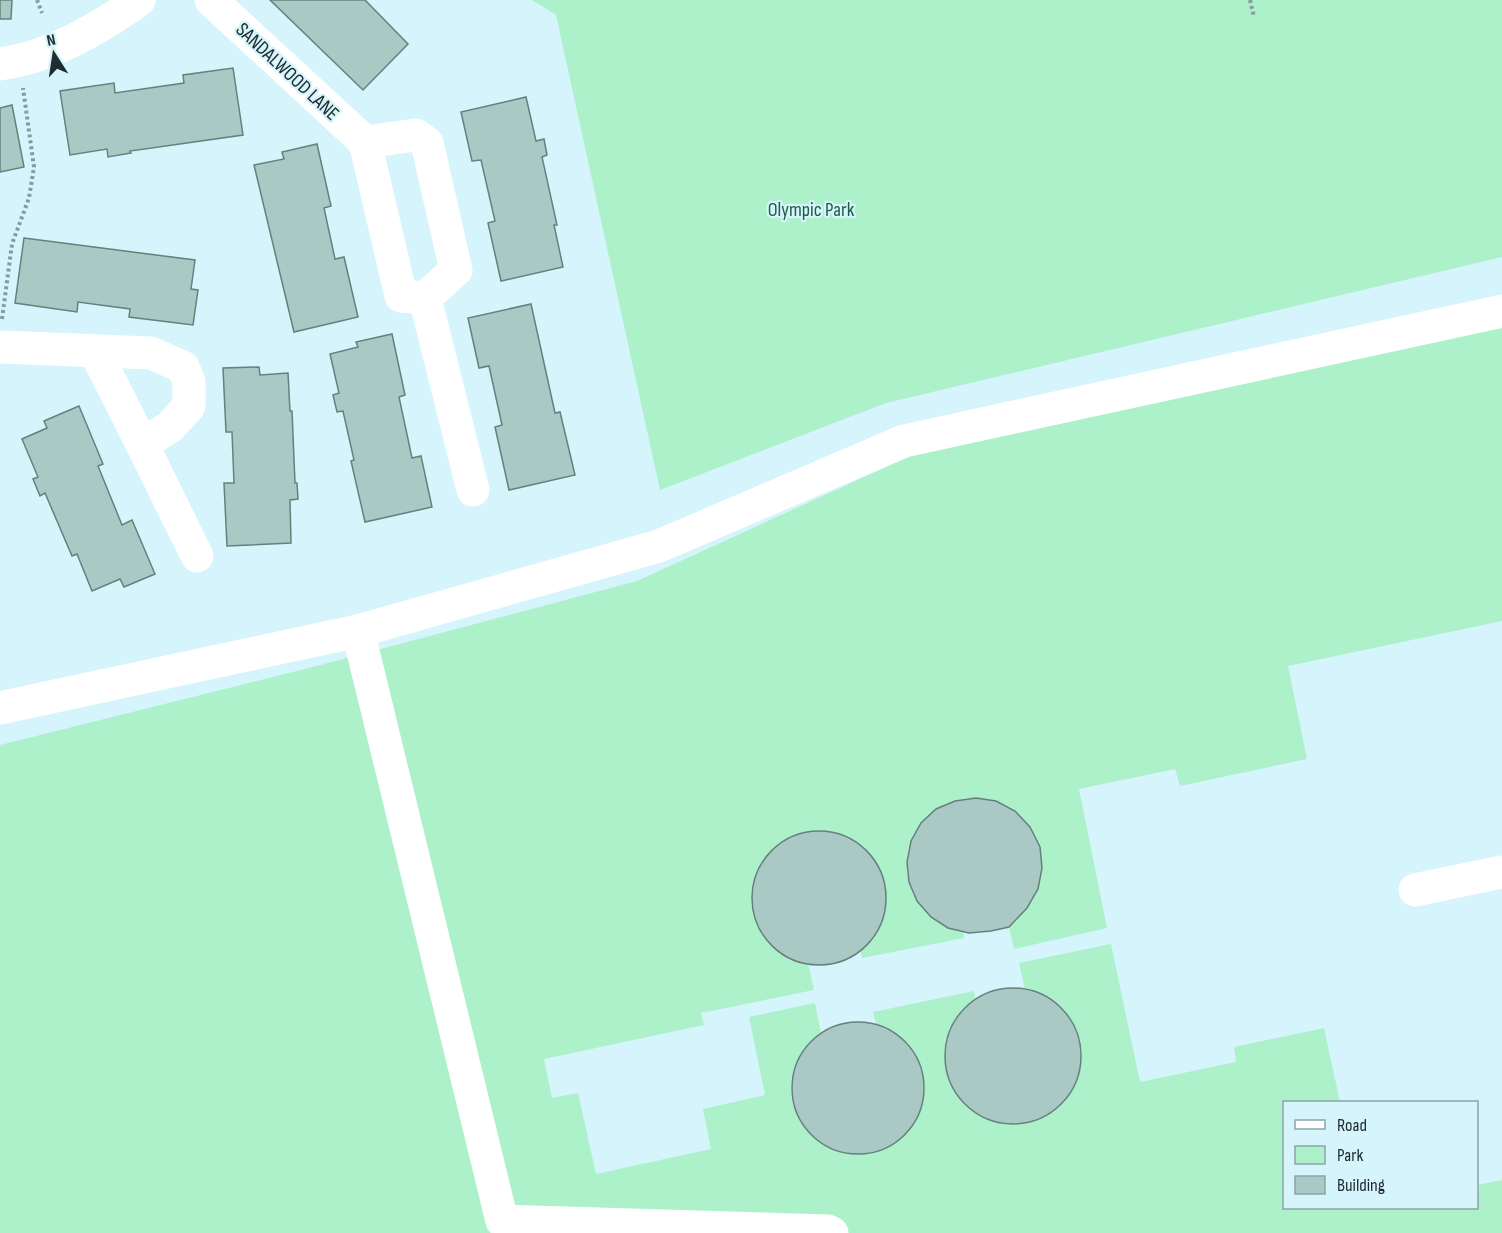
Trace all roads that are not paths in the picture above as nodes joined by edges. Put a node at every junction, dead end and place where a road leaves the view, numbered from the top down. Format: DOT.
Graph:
graph roads {
  1 [pos="139,0"];
  2 [pos="211,0"];
  3 [pos="11,74"];
  4 [pos="365,142"];
  5 [pos="425,298"];
  6 [pos="1502,310"];
  7 [pos="1,335"];
  8 [pos="95,351"];
  9 [pos="142,444"];
  10 [pos="473,490"];
  11 [pos="197,556"];
  12 [pos="358,631"];
  13 [pos="0,708"];
  14 [pos="1502,872"];
  15 [pos="1416,890"];
  16 [pos="832,1233"];
  1 -- 3 [label="street"];
  2 -- 4 [label="street, SANDALWOOD LANE"];
  4 -- 5 [label="street"];
  4 -- 5 [label="street"];
  5 -- 10 [label="street"];
  6 -- 12 [label="street"];
  7 -- 8 [label="street"];
  8 -- 9 [label="street"];
  8 -- 9 [label="street"];
  9 -- 11 [label="street"];
  12 -- 13 [label="street"];
  12 -- 16 [label="street"];
  14 -- 15 [label="street"];
}
